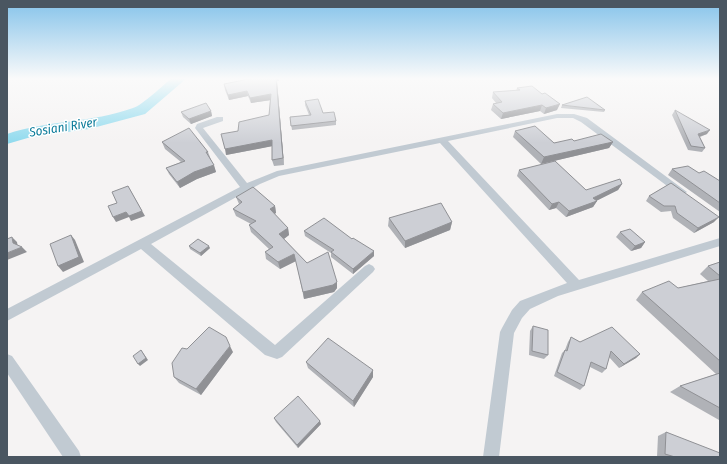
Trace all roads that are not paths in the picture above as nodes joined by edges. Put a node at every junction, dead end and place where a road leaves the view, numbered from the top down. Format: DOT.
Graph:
graph roads {
  1 [pos="220,119"];
  2 [pos="442,140"];
  3 [pos="246,188"];
  4 [pos="688,196"];
  5 [pos="720,242"];
  6 [pos="142,243"];
  7 [pos="369,269"];
  8 [pos="576,286"];
  9 [pos="7,315"];
  10 [pos="7,361"];
  11 [pos="73,457"];
  12 [pos="491,457"];
  1 -- 3 [label="street"];
  2 -- 3 [label="street"];
  2 -- 4 [label="street"];
  2 -- 8 [label="street"];
  3 -- 6 [label="street"];
  5 -- 8 [label="street"];
  6 -- 7 [label="street"];
  6 -- 9 [label="street"];
  8 -- 12 [label="street"];
  10 -- 11 [label="street"];
}
